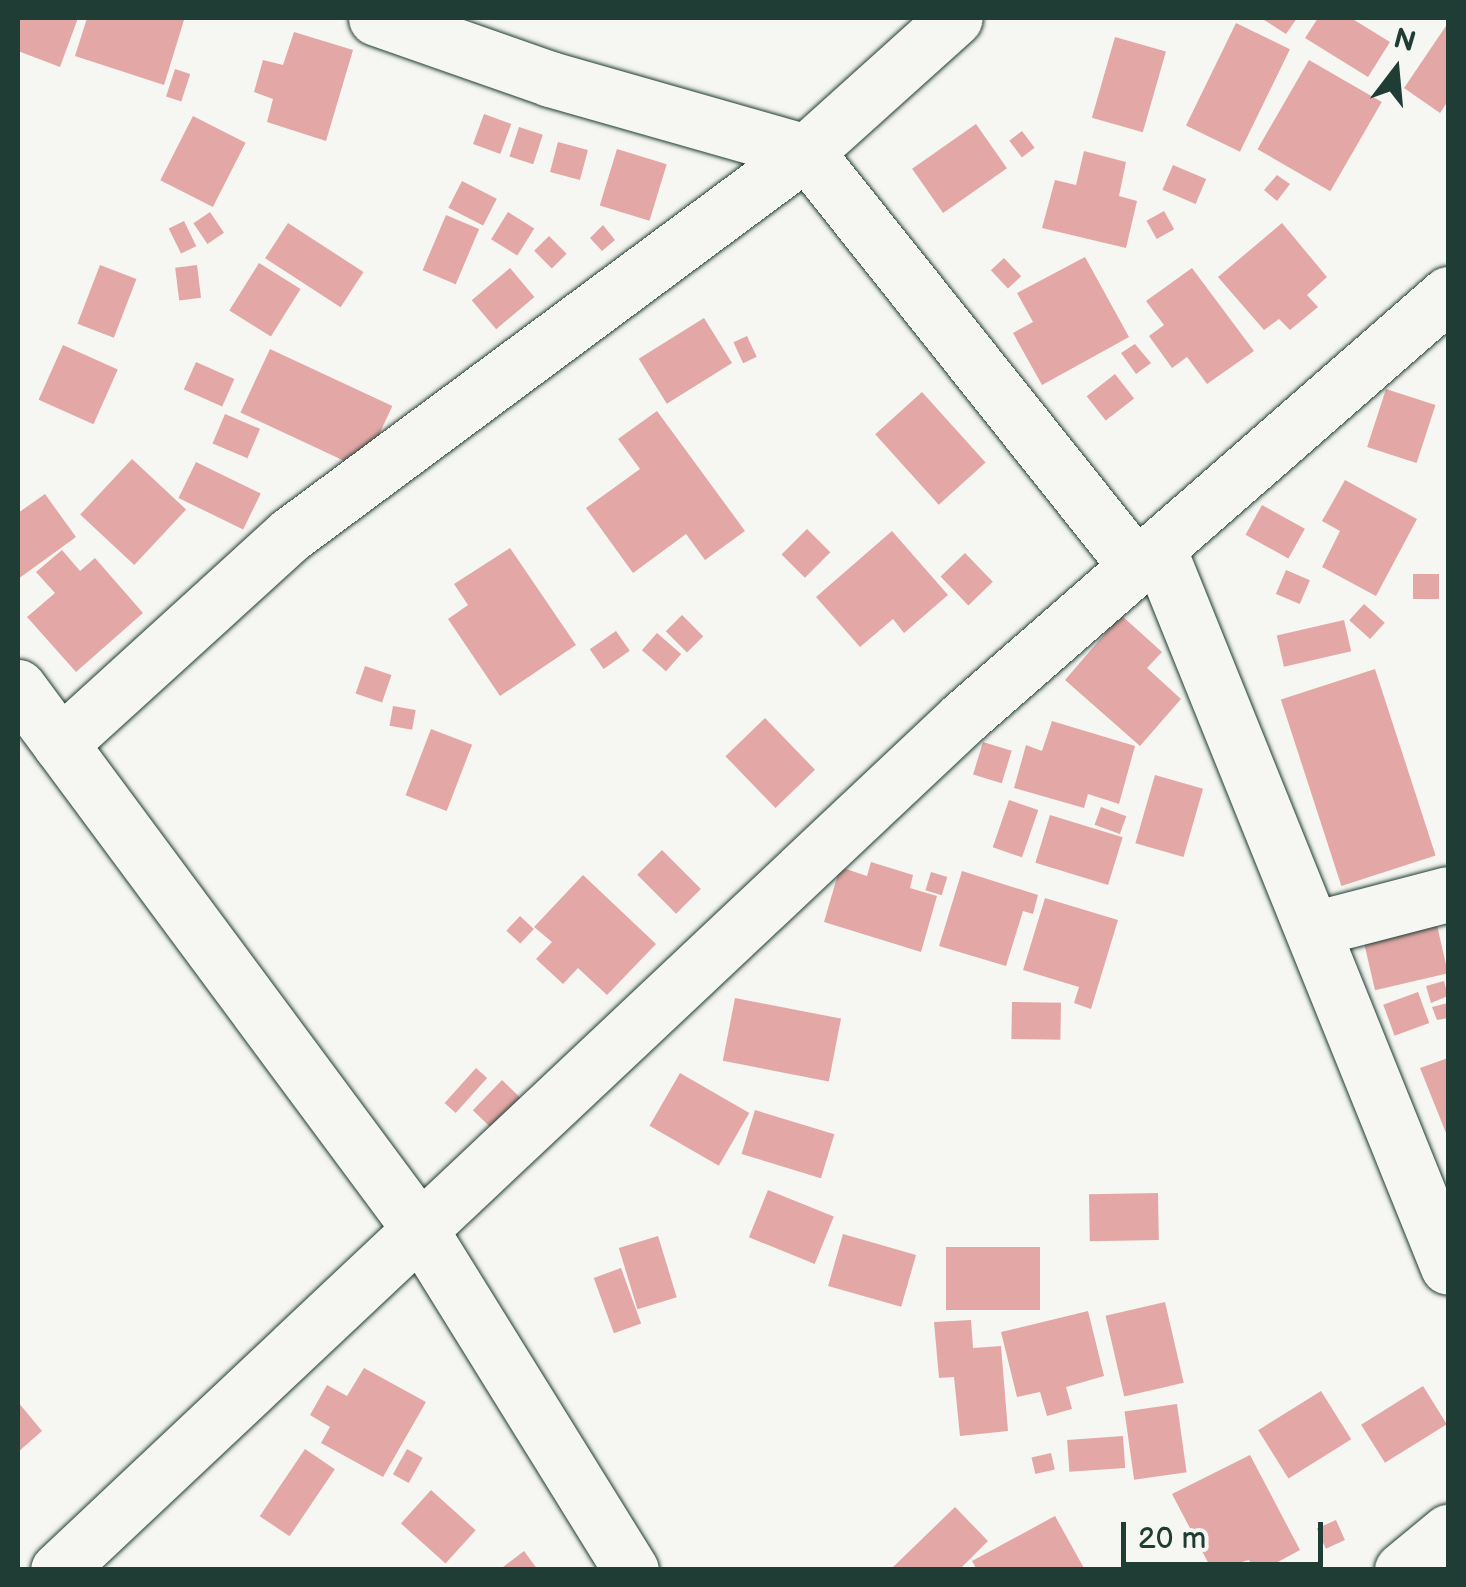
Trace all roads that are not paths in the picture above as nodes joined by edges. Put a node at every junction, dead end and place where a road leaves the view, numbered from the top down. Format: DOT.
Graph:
graph roads {
  1 [pos="376,18"];
  2 [pos="955,18"];
  3 [pos="806,152"];
  4 [pos="1448,294"];
  5 [pos="1147,557"];
  6 [pos="18,687"];
  7 [pos="60,744"];
  8 [pos="1448,894"];
  9 [pos="1313,929"];
  10 [pos="419,1228"];
  11 [pos="1448,1267"];
  12 [pos="1448,1532"];
  13 [pos="58,1570"];
  14 [pos="631,1570"];
  15 [pos="1402,1570"];
  1 -- 3 [label="street"];
  2 -- 3 [label="street"];
  3 -- 5 [label="street"];
  3 -- 7 [label="street"];
  4 -- 5 [label="street"];
  5 -- 9 [label="street"];
  5 -- 10 [label="street"];
  6 -- 7 [label="street"];
  7 -- 10 [label="street"];
  8 -- 9 [label="street"];
  9 -- 11 [label="street"];
  10 -- 13 [label="street"];
  10 -- 14 [label="street"];
  12 -- 15 [label="street"];
}
